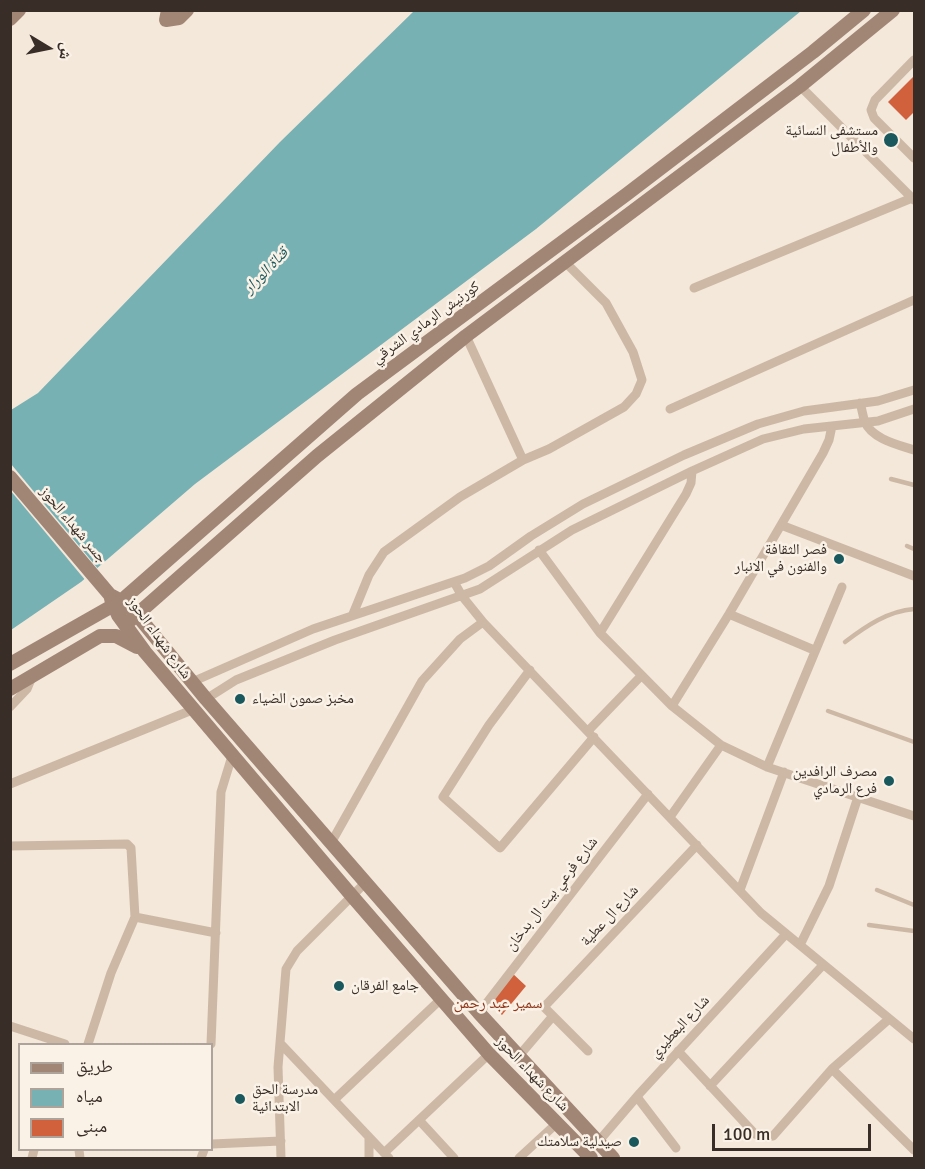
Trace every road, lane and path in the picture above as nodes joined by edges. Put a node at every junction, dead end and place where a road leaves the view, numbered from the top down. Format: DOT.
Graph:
graph roads {
  1 [pos="19,10"];
  2 [pos="168,10"];
  3 [pos="188,10"];
  4 [pos="864,10"];
  5 [pos="893,10"];
  6 [pos="10,19"];
  7 [pos="915,60"];
  8 [pos="800,86"];
  9 [pos="915,158"];
  10 [pos="627,194"];
  11 [pos="913,199"];
  12 [pos="637,210"];
  13 [pos="565,262"];
  14 [pos="694,288"];
  15 [pos="915,300"];
  16 [pos="466,336"];
  17 [pos="915,390"];
  18 [pos="860,403"];
  19 [pos="670,409"];
  20 [pos="915,409"];
  21 [pos="865,423"];
  22 [pos="832,426"];
  23 [pos="915,450"];
  24 [pos="524,459"];
  25 [pos="692,471"];
  26 [pos="10,477"];
  27 [pos="891,478"];
  28 [pos="915,485"];
  29 [pos="781,525"];
  30 [pos="907,546"];
  31 [pos="915,549"];
  32 [pos="539,550"];
  33 [pos="915,576"];
  34 [pos="454,582"];
  35 [pos="842,587"];
  36 [pos="163,594"];
  37 [pos="462,596"];
  38 [pos="115,600"];
  39 [pos="915,609"];
  40 [pos="353,614"];
  41 [pos="729,614"];
  42 [pos="138,616"];
  43 [pos="483,622"];
  44 [pos="125,626"];
  45 [pos="600,633"];
  46 [pos="159,640"];
  47 [pos="49,641"];
  48 [pos="845,642"];
  49 [pos="814,650"];
  50 [pos="145,652"];
  51 [pos="60,658"];
  52 [pos="10,664"];
  53 [pos="530,670"];
  54 [pos="33,675"];
  55 [pos="641,676"];
  56 [pos="192,682"];
  57 [pos="10,689"];
  58 [pos="206,699"];
  59 [pos="10,706"];
  60 [pos="672,706"];
  61 [pos="192,710"];
  62 [pos="828,711"];
  63 [pos="591,734"];
  64 [pos="915,742"];
  65 [pos="721,745"];
  66 [pos="232,756"];
  67 [pos="767,767"];
  68 [pos="784,772"];
  69 [pos="10,784"];
  70 [pos="648,794"];
  71 [pos="858,797"];
  72 [pos="915,816"];
  73 [pos="670,818"];
  74 [pos="331,843"];
  75 [pos="697,845"];
  76 [pos="10,846"];
  77 [pos="365,883"];
  78 [pos="740,890"];
  79 [pos="877,890"];
  80 [pos="352,896"];
  81 [pos="915,905"];
  82 [pos="135,917"];
  83 [pos="869,925"];
  84 [pos="915,931"];
  85 [pos="216,933"];
  86 [pos="786,933"];
  87 [pos="800,945"];
  88 [pos="823,965"];
  89 [pos="441,999"];
  90 [pos="479,1013"];
  91 [pos="553,1016"];
  92 [pos="889,1019"];
  93 [pos="10,1026"];
  94 [pos="915,1039"];
  95 [pos="61,1043"];
  96 [pos="88,1043"];
  97 [pos="211,1043"];
  98 [pos="280,1043"];
  99 [pos="588,1051"];
  100 [pos="678,1052"];
  101 [pos="489,1054"];
  102 [pos="518,1057"];
  103 [pos="832,1069"];
  104 [pos="710,1086"];
  105 [pos="637,1097"];
  106 [pos="334,1100"];
  107 [pos="419,1120"];
  108 [pos="556,1124"];
  109 [pos="369,1137"];
  110 [pos="281,1141"];
  111 [pos="213,1144"];
  112 [pos="676,1148"];
  113 [pos="915,1150"];
  114 [pos="605,1153"];
  115 [pos="386,1156"];
  116 [pos="281,1158"];
  117 [pos="369,1158"];
  118 [pos="454,1158"];
  119 [pos="519,1158"];
  120 [pos="591,1158"];
  1 -- 6 [label="main road"];
  2 -- 3 [label="main road"];
  4 -- 10 [label="main road, كورنيش الرمادي الشرقي"];
  5 -- 8 [label="main road"];
  7 -- 9 [label="street"];
  8 -- 11 [label="street"];
  8 -- 12 [label="main road"];
  10 -- 12 [label="main road"];
  10 -- 38 [label="main road, كورنيش الرمادي الشرقي"];
  11 -- 14 [label="street"];
  12 -- 13 [label="main road"];
  13 -- 16 [label="main road"];
  13 -- 24 [label="street"];
  15 -- 19 [label="street"];
  16 -- 24 [label="street"];
  16 -- 36 [label="main road"];
  17 -- 18 [label="street"];
  18 -- 21 [label="street"];
  18 -- 34 [label="street"];
  20 -- 21 [label="street"];
  21 -- 22 [label="street"];
  21 -- 23 [label="street"];
  22 -- 25 [label="street"];
  22 -- 29 [label="street"];
  24 -- 40 [label="street"];
  25 -- 32 [label="street"];
  25 -- 45 [label="street"];
  26 -- 38 [label="main road, جسر شهداء الحوز"];
  27 -- 28 [label="lane"];
  29 -- 33 [label="street"];
  29 -- 41 [label="street"];
  30 -- 31 [label="lane"];
  32 -- 37 [label="street"];
  32 -- 45 [label="street"];
  34 -- 37 [label="street"];
  34 -- 40 [label="street"];
  35 -- 49 [label="street"];
  36 -- 42 [label="main road"];
  36 -- 46 [label="main road"];
  37 -- 43 [label="street"];
  37 -- 58 [label="street"];
  38 -- 42 [label="main road, شارع شهداء الحوز"];
  38 -- 44 [label="main road, شارع شهداء الحوز"];
  38 -- 47 [label="main road, كورنيش الرمادي الشرقي"];
  39 -- 48 [label="lane"];
  40 -- 56 [label="street"];
  41 -- 49 [label="street"];
  41 -- 60 [label="street"];
  42 -- 44 [label="main road"];
  42 -- 46 [label="main road, شارع شهداء الحوز"];
  43 -- 53 [label="street"];
  43 -- 74 [label="street"];
  44 -- 50 [label="main road, شارع شهداء الحوز"];
  45 -- 55 [label="street"];
  46 -- 56 [label="main road, شارع شهداء الحوز"];
  47 -- 51 [label="main road"];
  47 -- 52 [label="main road, كورنيش الرمادي الشرقي"];
  49 -- 67 [label="street"];
  50 -- 51 [label="main road"];
  50 -- 61 [label="main road, شارع شهداء الحوز"];
  51 -- 54 [label="main road"];
  53 -- 63 [label="street"];
  53 -- 63 [label="street"];
  54 -- 57 [label="main road"];
  54 -- 59 [label="street"];
  55 -- 60 [label="street"];
  55 -- 63 [label="street"];
  56 -- 58 [label="main road, شارع شهداء الحوز"];
  58 -- 74 [label="main road, شارع شهداء الحوز"];
  60 -- 65 [label="street"];
  61 -- 66 [label="main road, شارع شهداء الحوز"];
  61 -- 69 [label="street"];
  62 -- 64 [label="lane"];
  63 -- 70 [label="street"];
  65 -- 67 [label="street"];
  65 -- 73 [label="street"];
  66 -- 80 [label="main road, شارع شهداء الحوز"];
  66 -- 85 [label="street"];
  67 -- 68 [label="street"];
  68 -- 71 [label="street"];
  68 -- 78 [label="street"];
  70 -- 73 [label="street"];
  70 -- 90 [label="street, شارع فرعي بيت ال بدخان"];
  71 -- 72 [label="street"];
  71 -- 87 [label="street"];
  73 -- 75 [label="street"];
  74 -- 77 [label="main road, شارع شهداء الحوز"];
  75 -- 78 [label="street"];
  75 -- 91 [label="street, شارع ال عطية"];
  76 -- 82 [label="street"];
  77 -- 80 [label="street"];
  77 -- 90 [label="main road, شارع شهداء الحوز"];
  78 -- 86 [label="street"];
  79 -- 81 [label="lane"];
  80 -- 89 [label="main road, شارع شهداء الحوز"];
  80 -- 98 [label="street"];
  82 -- 85 [label="street"];
  82 -- 96 [label="street"];
  83 -- 84 [label="lane"];
  85 -- 97 [label="street"];
  86 -- 87 [label="street"];
  86 -- 100 [label="street, شارع البعطيري"];
  87 -- 88 [label="street"];
  88 -- 92 [label="street"];
  88 -- 104 [label="street"];
  89 -- 101 [label="main road, شارع شهداء الحوز"];
  89 -- 106 [label="street"];
  90 -- 102 [label="main road, شارع شهداء الحوز"];
  91 -- 99 [label="street"];
  91 -- 102 [label="street"];
  92 -- 94 [label="street"];
  92 -- 103 [label="street"];
  93 -- 95 [label="street"];
  98 -- 106 [label="street"];
  98 -- 110 [label="street"];
  100 -- 104 [label="street"];
  100 -- 105 [label="street, شارع البعطيري"];
  101 -- 107 [label="street"];
  101 -- 108 [label="main road, شارع شهداء الحوز"];
  102 -- 114 [label="main road, شارع شهداء الحوز"];
  103 -- 104 [label="street"];
  103 -- 113 [label="street"];
  105 -- 112 [label="street"];
  105 -- 114 [label="street, شارع البعطيري"];
  106 -- 109 [label="street"];
  107 -- 115 [label="street"];
  107 -- 118 [label="street"];
  108 -- 119 [label="street"];
  108 -- 120 [label="main road, شارع شهداء الحوز"];
  109 -- 115 [label="street"];
  109 -- 117 [label="street"];
  110 -- 111 [label="street"];
  110 -- 116 [label="street"];
}
